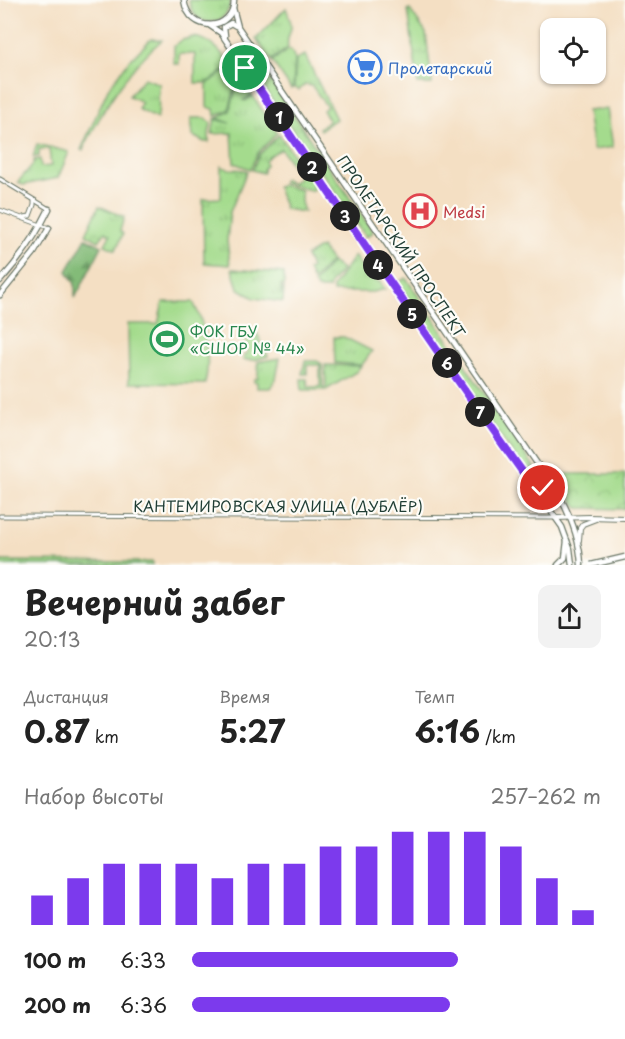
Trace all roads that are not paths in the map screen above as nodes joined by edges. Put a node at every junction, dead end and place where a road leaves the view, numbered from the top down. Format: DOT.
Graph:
graph roads {
  1 [pos="184,0"];
  2 [pos="234,3"];
  3 [pos="209,25"];
  4 [pos="238,27"];
  5 [pos="225,39"];
  6 [pos="0,179"];
  7 [pos="34,201"];
  8 [pos="49,209"];
  9 [pos="0,210"];
  10 [pos="23,218"];
  11 [pos="41,225"];
  12 [pos="49,228"];
  13 [pos="0,280"];
  14 [pos="0,286"];
  15 [pos="7,286"];
  16 [pos="0,294"];
  17 [pos="547,477"];
  18 [pos="534,488"];
  19 [pos="0,516"];
  20 [pos="571,517"];
  21 [pos="555,518"];
  22 [pos="602,518"];
  23 [pos="625,518"];
  24 [pos="567,539"];
  25 [pos="579,542"];
  26 [pos="625,557"];
  27 [pos="558,565"];
  28 [pos="572,565"];
  29 [pos="581,565"];
  30 [pos="591,565"];
  1 -- 3 [label="main road, ПРОЛЕТАРСКИЙ ПРОСПЕКТ"];
  2 -- 3 [label="main road"];
  2 -- 4 [label="main road, ПРОЛЕТАРСКИЙ ПРОСПЕКТ"];
  3 -- 5 [label="main road, ПРОЛЕТАРСКИЙ ПРОСПЕКТ"];
  4 -- 5 [label="main road"];
  4 -- 17 [label="main road, ПРОЛЕТАРСКИЙ ПРОСПЕКТ"];
  5 -- 18 [label="main road, ПРОЛЕТАРСКИЙ ПРОСПЕКТ"];
  6 -- 7 [label="street"];
  7 -- 8 [label="street"];
  7 -- 10 [label="street"];
  8 -- 11 [label="main road"];
  9 -- 10 [label="street"];
  10 -- 11 [label="street"];
  11 -- 12 [label="street"];
  11 -- 13 [label="main road"];
  12 -- 15 [label="main road"];
  14 -- 15 [label="street"];
  15 -- 16 [label="main road"];
  17 -- 18 [label="street"];
  17 -- 20 [label="main road, ПРОЛЕТАРСКИЙ ПРОСПЕКТ"];
  18 -- 21 [label="main road, ПРОЛЕТАРСКИЙ ПРОСПЕКТ"];
  19 -- 21 [label="street, КАНТЕМИРОВСКАЯ УЛИЦА (ДУБЛЁР)"];
  20 -- 21 [label="street"];
  20 -- 22 [label="street"];
  20 -- 25 [label="main road, ПРОЛЕТАРСКИЙ ПРОСПЕКТ"];
  21 -- 24 [label="main road, ПРОЛЕТАРСКИЙ ПРОСПЕКТ"];
  22 -- 23 [label="street"];
  22 -- 25 [label="street"];
  24 -- 27 [label="main road"];
  24 -- 28 [label="main road, ПРОЛЕТАРСКИЙ ПРОСПЕКТ"];
  25 -- 29 [label="main road, ПРОЛЕТАРСКИЙ ПРОСПЕКТ"];
  26 -- 30 [label="main road, bridge"];
}
